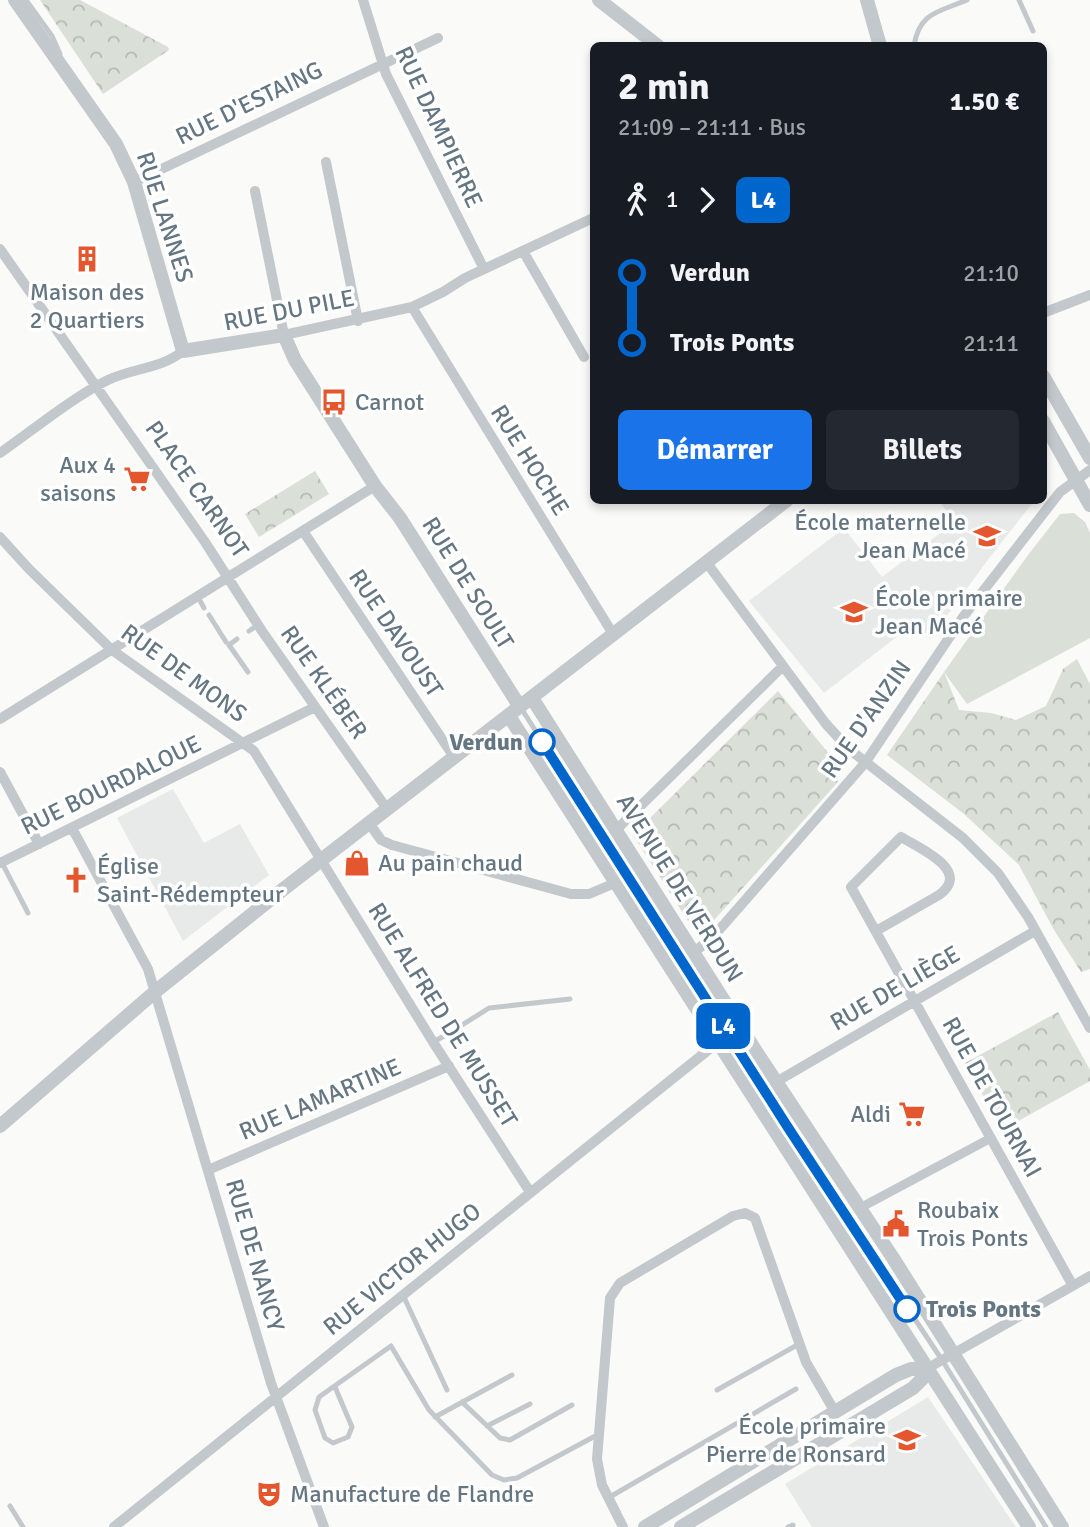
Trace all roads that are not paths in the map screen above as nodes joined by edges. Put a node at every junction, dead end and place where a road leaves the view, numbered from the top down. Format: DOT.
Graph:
graph roads {
  1 [pos="15,0"];
  2 [pos="26,0"];
  3 [pos="363,0"];
  4 [pos="599,0"];
  5 [pos="867,0"];
  6 [pos="967,0"];
  7 [pos="1019,0"];
  8 [pos="1033,31"];
  9 [pos="438,38"];
  10 [pos="654,42"];
  11 [pos="879,42"];
  12 [pos="914,42"];
  13 [pos="382,63"];
  14 [pos="65,71"];
  15 [pos="326,162"];
  16 [pos="134,182"];
  17 [pos="255,191"];
  18 [pos="590,219"];
  19 [pos="0,248"];
  20 [pos="523,251"];
  21 [pos="484,269"];
  22 [pos="1090,295"];
  23 [pos="412,307"];
  24 [pos="1047,311"];
  25 [pos="358,321"];
  26 [pos="284,335"];
  27 [pos="183,351"];
  28 [pos="584,357"];
  29 [pos="1047,383"];
  30 [pos="97,386"];
  31 [pos="1047,428"];
  32 [pos="0,453"];
  33 [pos="1090,458"];
  34 [pos="1090,470"];
  35 [pos="1075,479"];
  36 [pos="375,486"];
  37 [pos="782,504"];
  38 [pos="1090,505"];
  39 [pos="303,531"];
  40 [pos="0,537"];
  41 [pos="707,562"];
  42 [pos="228,578"];
  43 [pos="198,597"];
  44 [pos="204,608"];
  45 [pos="209,615"];
  46 [pos="614,634"];
  47 [pos="237,639"];
  48 [pos="226,642"];
  49 [pos="112,650"];
  50 [pos="783,666"];
  51 [pos="248,672"];
  52 [pos="315,707"];
  53 [pos="520,707"];
  54 [pos="0,719"];
  55 [pos="246,743"];
  56 [pos="454,757"];
  57 [pos="865,763"];
  58 [pos="0,772"];
  59 [pos="387,809"];
  60 [pos="369,823"];
  61 [pos="72,828"];
  62 [pos="616,830"];
  63 [pos="39,844"];
  64 [pos="322,859"];
  65 [pos="1,863"];
  66 [pos="615,883"];
  67 [pos="28,914"];
  68 [pos="876,931"];
  69 [pos="1035,931"];
  70 [pos="693,953"];
  71 [pos="156,991"];
  72 [pos="570,999"];
  73 [pos="915,1001"];
  74 [pos="459,1027"];
  75 [pos="1090,1028"];
  76 [pos="446,1035"];
  77 [pos="433,1042"];
  78 [pos="717,1043"];
  79 [pos="449,1066"];
  80 [pos="776,1082"];
  81 [pos="0,1126"];
  82 [pos="991,1138"];
  83 [pos="208,1170"];
  84 [pos="530,1192"];
  85 [pos="860,1208"];
  86 [pos="1090,1276"];
  87 [pos="1073,1286"];
  88 [pos="403,1295"];
  89 [pos="799,1344"];
  90 [pos="948,1357"];
  91 [pos="928,1368"];
  92 [pos="512,1375"];
  93 [pos="335,1387"];
  94 [pos="796,1389"];
  95 [pos="447,1390"];
  96 [pos="717,1390"];
  97 [pos="276,1397"];
  98 [pos="462,1402"];
  99 [pos="530,1404"];
  100 [pos="572,1405"];
  101 [pos="835,1412"];
  102 [pos="435,1417"];
  103 [pos="487,1426"];
  104 [pos="598,1434"];
  105 [pos="608,1498"];
  106 [pos="10,1506"];
  107 [pos="23,1527"];
  108 [pos="114,1527"];
  109 [pos="324,1527"];
  110 [pos="623,1527"];
  111 [pos="645,1527"];
  112 [pos="681,1527"];
  113 [pos="1030,1527"];
  114 [pos="1046,1527"];
  115 [pos="1062,1527"];
  1 -- 14 [label="street, RUE LANNES"];
  2 -- 14 [label="lane"];
  3 -- 13 [label="street, RUE DAMPIERRE"];
  4 -- 10 [label="street"];
  5 -- 11 [label="street"];
  6 -- 12 [label="lane"];
  7 -- 8 [label="lane"];
  9 -- 13 [label="street, RUE D'ESTAING"];
  13 -- 16 [label="street, RUE D'ESTAING"];
  13 -- 21 [label="street, RUE DAMPIERRE"];
  14 -- 16 [label="street, RUE LANNES"];
  15 -- 25 [label="street"];
  16 -- 27 [label="street, RUE LANNES"];
  17 -- 26 [label="street"];
  18 -- 20 [label="street, RUE DU PILE"];
  19 -- 30 [label="street, PLACE CARNOT"];
  20 -- 21 [label="street, RUE DU PILE"];
  20 -- 28 [label="street"];
  21 -- 23 [label="street, RUE DU PILE"];
  22 -- 24 [label="street"];
  23 -- 25 [label="street, RUE DU PILE"];
  23 -- 46 [label="street, RUE HOCHE"];
  25 -- 26 [label="street, RUE DU PILE"];
  26 -- 27 [label="street, RUE DU PILE"];
  26 -- 36 [label="street"];
  27 -- 30 [label="street, RUE DU PILE"];
  29 -- 33 [label="street"];
  30 -- 32 [label="street, RUE DU PILE"];
  30 -- 42 [label="street, PLACE CARNOT"];
  31 -- 35 [label="street"];
  34 -- 35 [label="street, RUE D'ANZIN"];
  35 -- 38 [label="street"];
  35 -- 57 [label="street, RUE D'ANZIN"];
  36 -- 39 [label="street, PLACE CARNOT"];
  36 -- 53 [label="street, RUE DE SOULT"];
  37 -- 41 [label="street"];
  39 -- 42 [label="street, PLACE CARNOT"];
  39 -- 56 [label="street, RUE DAVOUST"];
  40 -- 49 [label="street, RUE DE MONS"];
  41 -- 46 [label="street"];
  41 -- 50 [label="street"];
  42 -- 43 [label="street"];
  42 -- 52 [label="street, RUE KLÉBER"];
  43 -- 44 [label="lane"];
  43 -- 49 [label="street"];
  45 -- 48 [label="lane"];
  46 -- 53 [label="street"];
  47 -- 51 [label="lane"];
  49 -- 54 [label="street"];
  49 -- 55 [label="street, RUE DE MONS"];
  50 -- 57 [label="street"];
  50 -- 62 [label="street"];
  52 -- 55 [label="street, RUE BOURDALOUE"];
  52 -- 59 [label="street, RUE KLÉBER"];
  53 -- 56 [label="street"];
  53 -- 62 [label="street, AVENUE DE VERDUN"];
  53 -- 66 [label="street"];
  53 -- 90 [label="lane"];
  55 -- 61 [label="street, RUE BOURDALOUE"];
  55 -- 64 [label="street, RUE DE MONS"];
  56 -- 59 [label="street"];
  57 -- 69 [label="street"];
  57 -- 70 [label="street, RUE D'ANZIN"];
  58 -- 63 [label="street"];
  59 -- 60 [label="street"];
  60 -- 64 [label="street"];
  60 -- 66 [label="street"];
  61 -- 63 [label="street, RUE BOURDALOUE"];
  61 -- 71 [label="street, RUE DE NANCY"];
  62 -- 70 [label="street, AVENUE DE VERDUN"];
  63 -- 65 [label="street, RUE BOURDALOUE"];
  64 -- 71 [label="street"];
  64 -- 77 [label="street, RUE ALFRED DE MUSSET"];
  65 -- 67 [label="lane"];
  66 -- 78 [label="street"];
  68 -- 68 [label="street, RUE DE TOURNAI"];
  68 -- 73 [label="street, RUE DE TOURNAI"];
  69 -- 73 [label="street, RUE DE LIÈGE"];
  69 -- 75 [label="street"];
  70 -- 80 [label="street, AVENUE DE VERDUN"];
  71 -- 81 [label="street"];
  71 -- 83 [label="street, RUE DE NANCY"];
  72 -- 74 [label="lane"];
  73 -- 80 [label="street, RUE DE LIÈGE"];
  73 -- 82 [label="street, RUE DE TOURNAI"];
  76 -- 77 [label="lane"];
  77 -- 79 [label="street, RUE ALFRED DE MUSSET"];
  78 -- 84 [label="street, RUE VICTOR HUGO"];
  78 -- 91 [label="street"];
  79 -- 83 [label="street, RUE LAMARTINE"];
  79 -- 84 [label="street, RUE ALFRED DE MUSSET"];
  80 -- 85 [label="street, AVENUE DE VERDUN"];
  82 -- 85 [label="street"];
  82 -- 87 [label="street, RUE DE TOURNAI"];
  83 -- 97 [label="street, RUE DE NANCY"];
  84 -- 88 [label="street, RUE VICTOR HUGO"];
  85 -- 90 [label="street, AVENUE DE VERDUN"];
  86 -- 87 [label="street"];
  87 -- 90 [label="street"];
  88 -- 95 [label="lane"];
  88 -- 97 [label="street, RUE VICTOR HUGO"];
  89 -- 96 [label="lane"];
  89 -- 101 [label="street"];
  89 -- 104 [label="street"];
  90 -- 91 [label="street"];
  90 -- 114 [label="lane"];
  90 -- 115 [label="street, AVENUE DE VERDUN"];
  91 -- 101 [label="street"];
  91 -- 112 [label="street"];
  91 -- 113 [label="street"];
  92 -- 98 [label="lane"];
  93 -- 93 [label="lane"];
  93 -- 102 [label="lane"];
  94 -- 105 [label="lane"];
  97 -- 108 [label="street, RUE VICTOR HUGO"];
  97 -- 109 [label="street, RUE DE NANCY"];
  98 -- 102 [label="lane"];
  98 -- 103 [label="lane"];
  99 -- 103 [label="lane"];
  100 -- 103 [label="lane"];
  101 -- 111 [label="street"];
  102 -- 104 [label="lane"];
  104 -- 105 [label="street"];
  105 -- 110 [label="street"];
  106 -- 107 [label="lane"];
}
